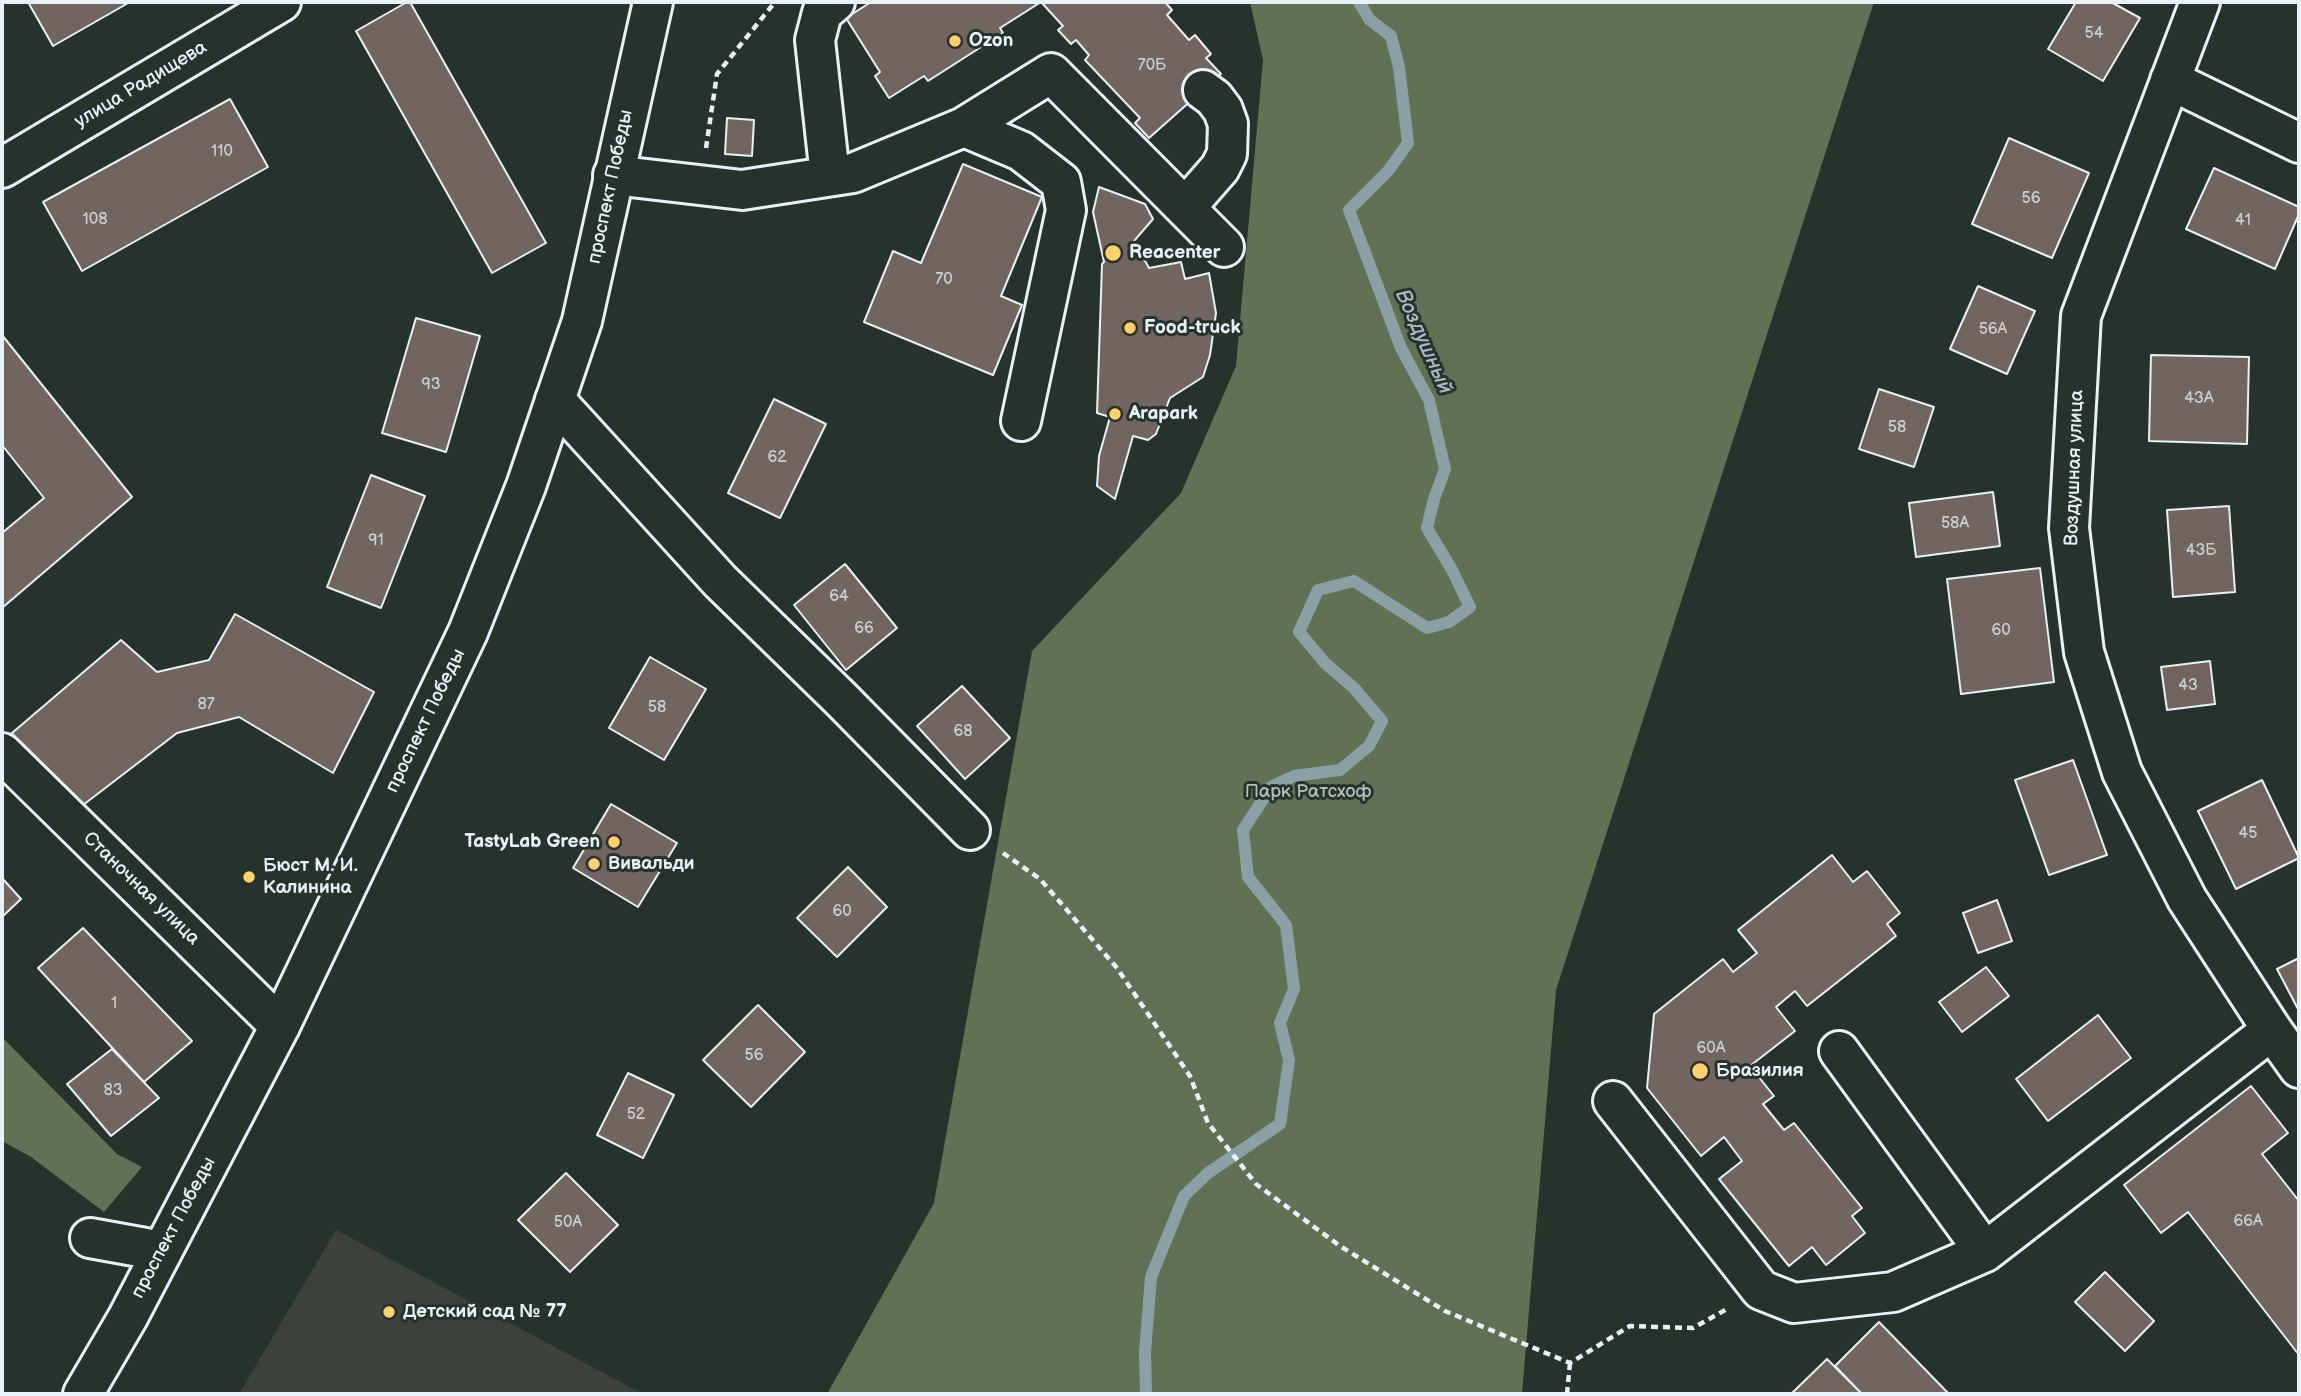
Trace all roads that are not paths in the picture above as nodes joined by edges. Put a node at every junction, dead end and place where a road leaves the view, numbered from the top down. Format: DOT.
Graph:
graph roads {
  1 [pos="653,2"];
  2 [pos="835,2"];
  3 [pos="2200,2"];
  4 [pos="265,5"];
  5 [pos="2170,80"];
  6 [pos="1203,89"];
  7 [pos="964,127"];
  8 [pos="2299,144"];
  9 [pos="2,167"];
  10 [pos="613,175"];
  11 [pos="830,176"];
  12 [pos="1185,208"];
  13 [pos="1224,247"];
  14 [pos="555,400"];
  15 [pos="1021,421"];
  16 [pos="2,753"];
  17 [pos="970,830"];
  18 [pos="280,1026"];
  19 [pos="2272,1030"];
  20 [pos="1839,1051"];
  21 [pos="2299,1068"];
  22 [pos="1613,1101"];
  23 [pos="90,1238"];
  24 [pos="162,1251"];
  25 [pos="1985,1252"];
  26 [pos="83,1394"];
  1 -- 10 [label="main road, проспект Победы"];
  2 -- 11 [label="main road"];
  3 -- 5 [label="main road, Воздушная улица"];
  4 -- 9 [label="main road, улица Радищева"];
  5 -- 8 [label="main road"];
  5 -- 19 [label="main road, Воздушная улица"];
  6 -- 12 [label="main road"];
  7 -- 11 [label="main road"];
  7 -- 12 [label="main road"];
  7 -- 15 [label="main road"];
  10 -- 11 [label="main road"];
  10 -- 14 [label="main road, проспект Победы"];
  12 -- 13 [label="main road"];
  14 -- 17 [label="main road"];
  14 -- 18 [label="main road, проспект Победы"];
  16 -- 18 [label="main road, Станочная улица"];
  18 -- 24 [label="main road, проспект Победы"];
  19 -- 21 [label="main road, Воздушная улица"];
  19 -- 25 [label="main road"];
  20 -- 25 [label="main road"];
  22 -- 25 [label="main road"];
  23 -- 24 [label="main road"];
  24 -- 26 [label="main road, проспект Победы"];
}
